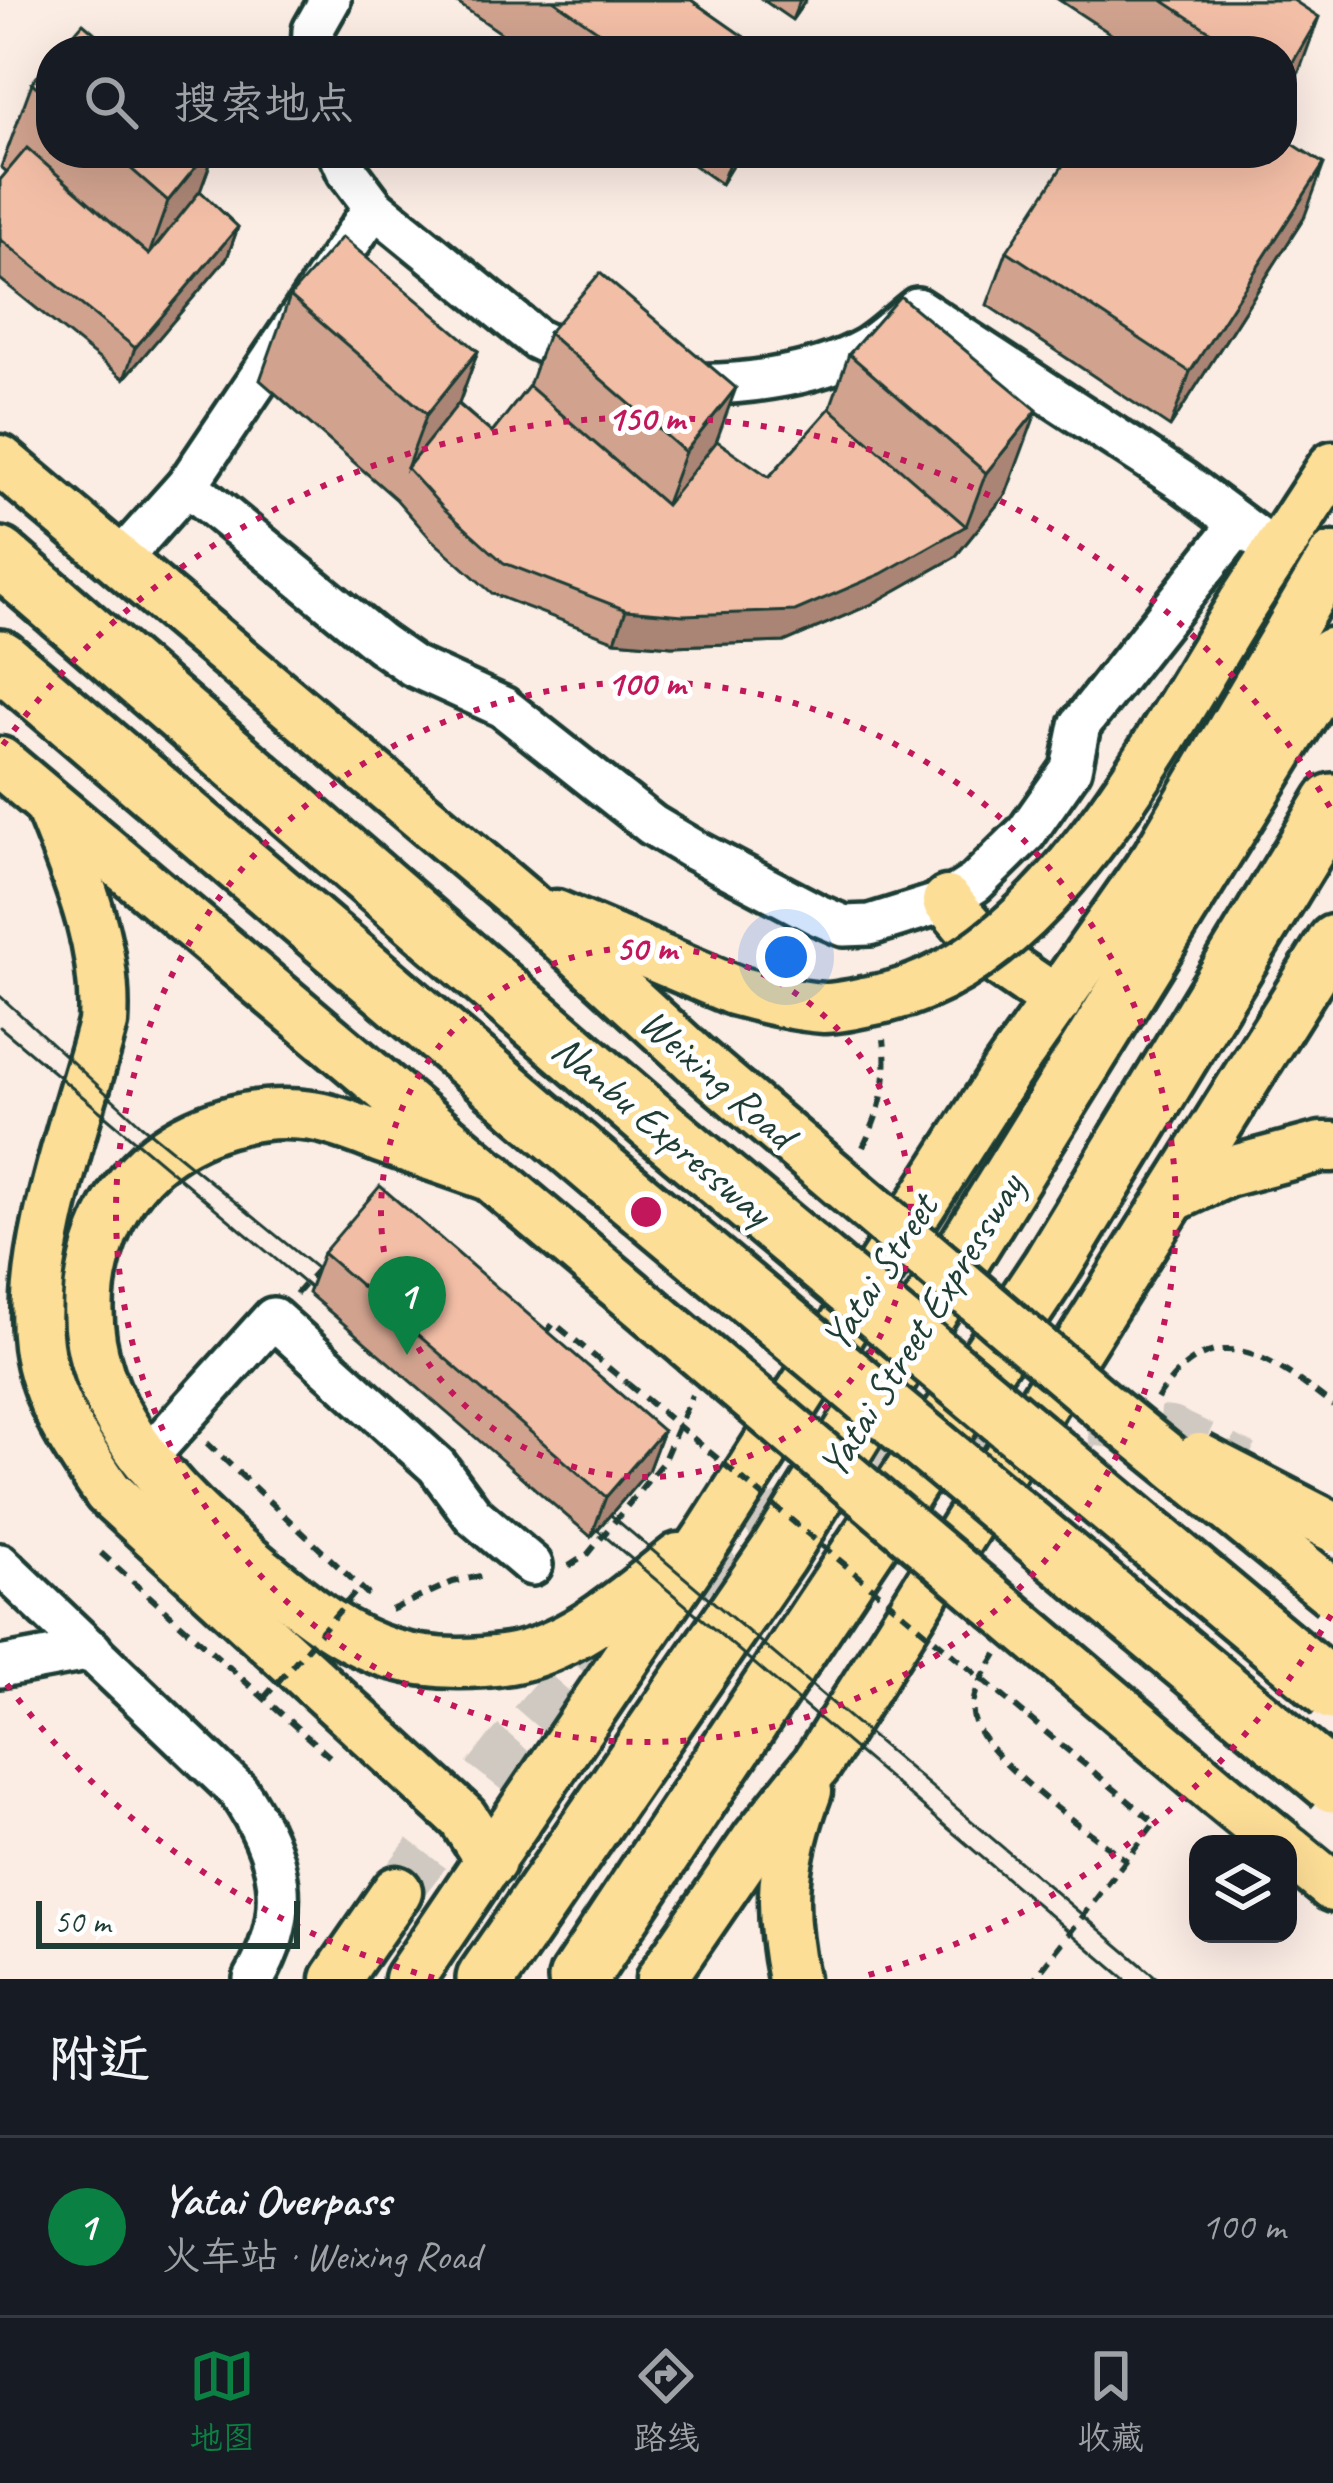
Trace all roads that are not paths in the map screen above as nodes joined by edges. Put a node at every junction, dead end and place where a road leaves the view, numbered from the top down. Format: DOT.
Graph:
graph roads {
  1 [pos="330,0"];
  2 [pos="313,36"];
  3 [pos="349,168"];
  4 [pos="374,207"];
  5 [pos="0,460"];
  6 [pos="1333,466"];
  7 [pos="187,485"];
  8 [pos="1239,524"];
  9 [pos="1277,552"];
  10 [pos="0,557"];
  11 [pos="1333,557"];
  12 [pos="118,562"];
  13 [pos="1333,657"];
  14 [pos="0,659"];
  15 [pos="0,762"];
  16 [pos="1333,803"];
  17 [pos="49,804"];
  18 [pos="520,899"];
  19 [pos="947,901"];
  20 [pos="1333,940"];
  21 [pos="1057,1001"];
  22 [pos="1333,1147"];
  23 [pos="493,1177"];
  24 [pos="1173,1197"];
  25 [pos="1113,1414"];
  26 [pos="145,1460"];
  27 [pos="1333,1527"];
  28 [pos="711,1533"];
  29 [pos="0,1564"];
  30 [pos="532,1565"];
  31 [pos="1333,1593"];
  32 [pos="92,1650"];
  33 [pos="0,1667"];
  34 [pos="1333,1691"];
  35 [pos="817,1764"];
  36 [pos="1333,1783"];
  37 [pos="1270,1835"];
  38 [pos="1297,1857"];
  39 [pos="491,1862"];
  40 [pos="1333,1887"];
  41 [pos="397,1891"];
  42 [pos="254,1979"];
  43 [pos="337,1979"];
  44 [pos="409,1979"];
  45 [pos="487,1979"];
  46 [pos="578,1979"];
  47 [pos="661,1979"];
  48 [pos="793,1979"];
  1 -- 2 [label="street"];
  3 -- 4 [label="street"];
  4 -- 7 [label="street"];
  4 -- 8 [label="street"];
  5 -- 12 [label="main road, Weixing Road"];
  6 -- 9 [label="main road"];
  7 -- 12 [label="street"];
  7 -- 19 [label="street"];
  8 -- 9 [label="street"];
  8 -- 19 [label="street"];
  9 -- 18 [label="main road, bridge"];
  10 -- 34 [label="highway, Nanbu Expressway, bridge"];
  11 -- 21 [label="main road, Yatai Street"];
  12 -- 18 [label="main road, Weixing Road"];
  13 -- 45 [label="highway, Yatai Street Expressway"];
  14 -- 36 [label="highway, Nanbu Expressway, bridge"];
  15 -- 17 [label="main road"];
  16 -- 46 [label="highway, Yatai Street Expressway"];
  17 -- 23 [label="main road"];
  17 -- 39 [label="main road"];
  18 -- 25 [label="main road, Weixing Road, bridge"];
  19 -- 21 [label="main road"];
  20 -- 24 [label="main road"];
  21 -- 28 [label="main road, Yatai Street"];
  22 -- 24 [label="main road"];
  23 -- 26 [label="main road"];
  23 -- 37 [label="main road, bridge"];
  24 -- 35 [label="main road"];
  25 -- 27 [label="main road, bridge"];
  25 -- 31 [label="main road, Weixing Road, bridge"];
  26 -- 28 [label="main road"];
  26 -- 30 [label="street"];
  28 -- 39 [label="main road, Yatai Street"];
  29 -- 32 [label="street"];
  32 -- 33 [label="street"];
  32 -- 42 [label="street"];
  35 -- 47 [label="main road"];
  35 -- 48 [label="main road"];
  38 -- 40 [label="main road"];
  39 -- 44 [label="main road, Yatai Street"];
  41 -- 43 [label="main road"];
}
